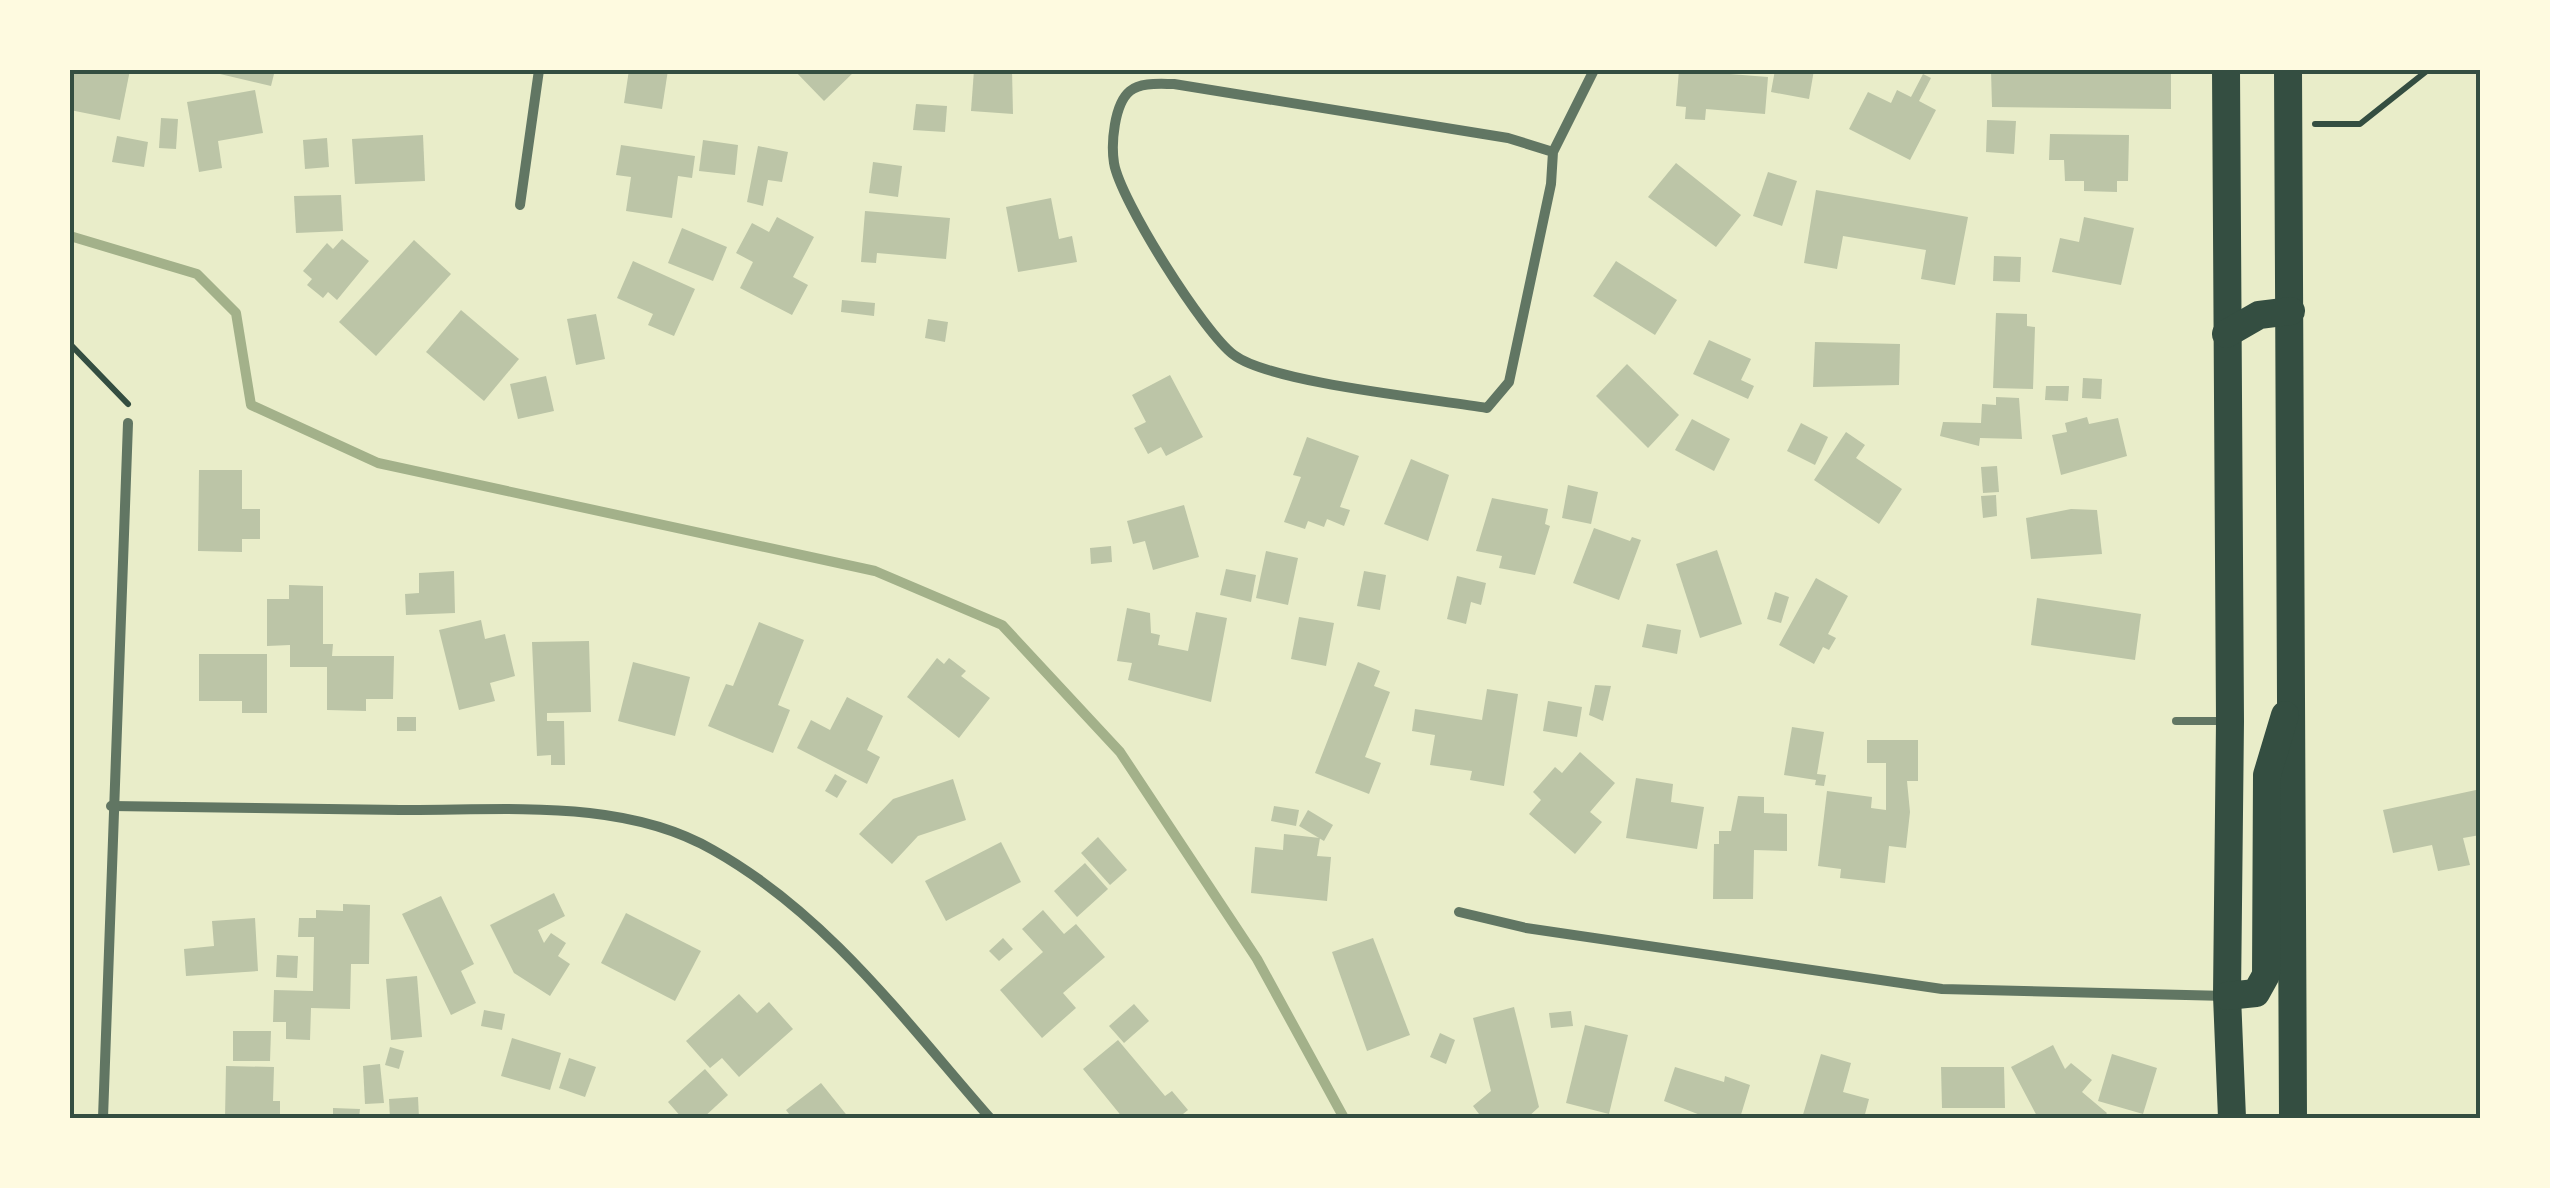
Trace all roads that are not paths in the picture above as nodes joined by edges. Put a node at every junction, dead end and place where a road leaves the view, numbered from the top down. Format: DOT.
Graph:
graph roads {
  1 [pos="538,70"];
  2 [pos="1594,70"];
  3 [pos="2226,70"];
  4 [pos="2288,70"];
  5 [pos="1553,152"];
  6 [pos="520,204"];
  7 [pos="2290,311"];
  8 [pos="2226,334"];
  9 [pos="128,422"];
  10 [pos="2294,684"];
  11 [pos="2230,721"];
  12 [pos="2176,722"];
  13 [pos="111,806"];
  14 [pos="1459,912"];
  15 [pos="2227,996"];
  16 [pos="103,1118"];
  17 [pos="990,1118"];
  18 [pos="2232,1118"];
  19 [pos="2294,1118"];
  1 -- 6 [label="street"];
  2 -- 5 [label="street"];
  3 -- 8 [label="highway"];
  4 -- 7 [label="highway"];
  5 -- 5 [label="street"];
  7 -- 8 [label="highway"];
  7 -- 10 [label="highway"];
  8 -- 11 [label="highway"];
  9 -- 13 [label="street"];
  10 -- 15 [label="highway"];
  10 -- 19 [label="highway"];
  11 -- 12 [label="lane"];
  11 -- 15 [label="highway"];
  13 -- 16 [label="street"];
  13 -- 17 [label="street"];
  14 -- 15 [label="street"];
  15 -- 18 [label="highway"];
}
